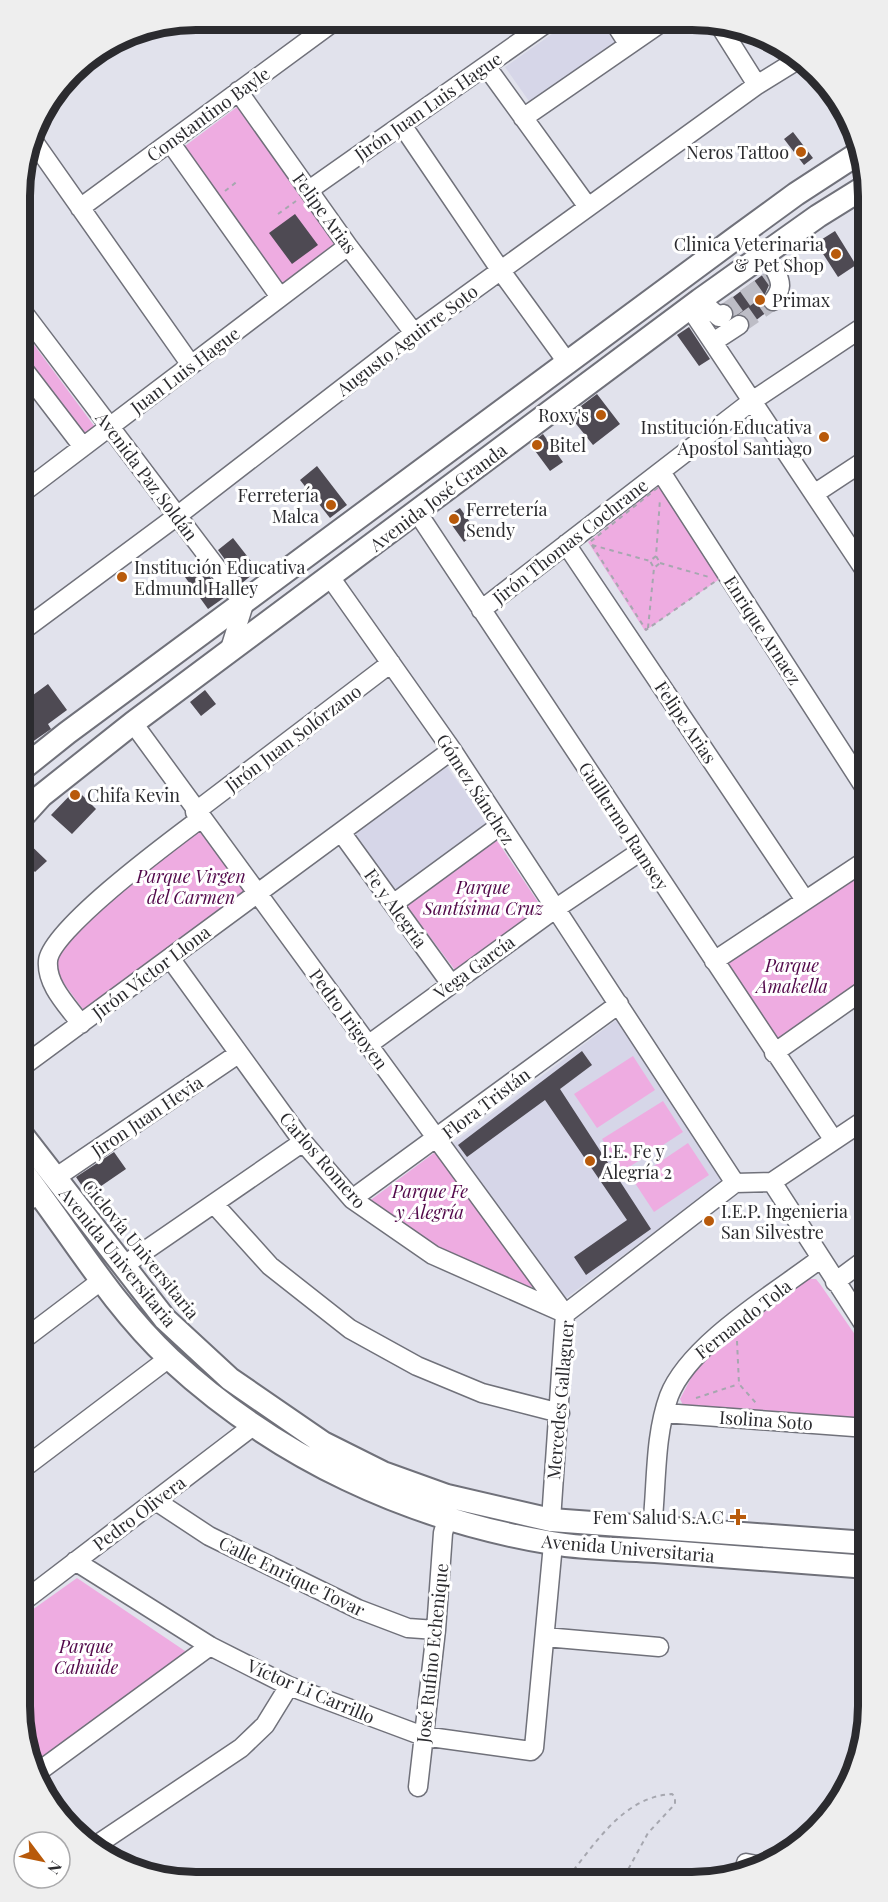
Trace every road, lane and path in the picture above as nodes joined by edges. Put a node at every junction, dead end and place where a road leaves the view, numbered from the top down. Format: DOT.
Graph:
graph roads {
  1 [pos="318,30"];
  2 [pos="537,30"];
  3 [pos="619,30"];
  4 [pos="651,30"];
  5 [pos="724,33"];
  6 [pos="629,45"];
  7 [pos="791,63"];
  8 [pos="486,66"];
  9 [pos="757,85"];
  10 [pos="238,91"];
  11 [pos="523,118"];
  12 [pos="402,125"];
  13 [pos="170,142"];
  14 [pos="38,147"];
  15 [pos="853,157"];
  16 [pos="239,180"];
  17 [pos="858,191"];
  18 [pos="219,196"];
  19 [pos="303,196"];
  20 [pos="588,207"];
  21 [pos="80,208"];
  22 [pos="278,214"];
  23 [pos="737,237"];
  24 [pos="348,246"];
  25 [pos="766,266"];
  26 [pos="501,271"];
  27 [pos="280,297"];
  28 [pos="772,301"];
  29 [pos="695,304"];
  30 [pos="30,321"];
  31 [pos="858,330"];
  32 [pos="414,333"];
  33 [pos="713,342"];
  34 [pos="567,362"];
  35 [pos="191,365"];
  36 [pos="30,378"];
  37 [pos="752,401"];
  38 [pos="110,427"];
  39 [pos="83,447"];
  40 [pos="858,465"];
  41 [pos="661,478"];
  42 [pos="30,487"];
  43 [pos="814,494"];
  44 [pos="417,512"];
  45 [pos="177,516"];
  46 [pos="566,544"];
  47 [pos="591,545"];
  48 [pos="656,556"];
  49 [pos="858,560"];
  50 [pos="650,561"];
  51 [pos="660,563"];
  52 [pos="654,568"];
  53 [pos="330,577"];
  54 [pos="718,579"];
  55 [pos="244,604"];
  56 [pos="481,610"];
  57 [pos="30,625"];
  58 [pos="648,628"];
  59 [pos="229,652"];
  60 [pos="391,663"];
  61 [pos="133,723"];
  62 [pos="452,750"];
  63 [pos="30,761"];
  64 [pos="858,777"];
  65 [pos="30,808"];
  66 [pos="198,815"];
  67 [pos="494,830"];
  68 [pos="341,832"];
  69 [pos="641,850"];
  70 [pos="858,866"];
  71 [pos="257,893"];
  72 [pos="805,900"];
  73 [pos="393,904"];
  74 [pos="555,909"];
  75 [pos="170,958"];
  76 [pos="714,961"];
  77 [pos="451,984"];
  78 [pos="858,995"];
  79 [pos="619,1004"];
  80 [pos="81,1024"];
  81 [pos="368,1044"];
  82 [pos="774,1053"];
  83 [pos="238,1054"];
  84 [pos="30,1061"];
  85 [pos="858,1124"];
  86 [pos="437,1139"];
  87 [pos="834,1139"];
  88 [pos="303,1142"];
  89 [pos="30,1160"];
  90 [pos="772,1182"];
  91 [pos="735,1183"];
  92 [pos="39,1192"];
  93 [pos="352,1199"];
  94 [pos="214,1204"];
  95 [pos="820,1259"];
  96 [pos="858,1265"];
  97 [pos="123,1266"];
  98 [pos="102,1280"];
  99 [pos="835,1282"];
  100 [pos="565,1314"];
  101 [pos="858,1316"];
  102 [pos="30,1334"];
  103 [pos="737,1335"];
  104 [pos="169,1358"];
  105 [pos="739,1384"];
  106 [pos="694,1399"];
  107 [pos="762,1409"];
  108 [pos="560,1413"];
  109 [pos="664,1413"];
  110 [pos="254,1426"];
  111 [pos="858,1427"];
  112 [pos="30,1463"];
  113 [pos="156,1501"];
  114 [pos="447,1519"];
  115 [pos="551,1520"];
  116 [pos="652,1528"];
  117 [pos="858,1542"];
  118 [pos="553,1544"];
  119 [pos="75,1561"];
  120 [pos="858,1566"];
  121 [pos="30,1596"];
  122 [pos="436,1630"];
  123 [pos="545,1637"];
  124 [pos="210,1646"];
  125 [pos="659,1647"];
  126 [pos="289,1686"];
  127 [pos="423,1736"];
  128 [pos="43,1769"];
  129 [pos="418,1788"];
  130 [pos="101,1842"];
  131 [pos="572,1872"];
  132 [pos="627,1872"];
  1 -- 10 [label="street, Constantino Bayle"];
  2 -- 8 [label="street, Jirón Juan Luis Hague"];
  3 -- 6 [label="street"];
  4 -- 6 [label="street"];
  5 -- 9 [label="street"];
  6 -- 11 [label="street"];
  7 -- 9 [label="street, Augusto Aguirre Soto"];
  8 -- 11 [label="street"];
  8 -- 12 [label="street, Jirón Juan Luis Hague"];
  9 -- 20 [label="street, Augusto Aguirre Soto"];
  10 -- 13 [label="street, Constantino Bayle"];
  10 -- 19 [label="street, Felipe Arias"];
  11 -- 20 [label="street"];
  12 -- 19 [label="street, Jirón Juan Luis Hague"];
  12 -- 26 [label="street"];
  13 -- 21 [label="street, Constantino Bayle"];
  13 -- 27 [label="street"];
  14 -- 21 [label="street"];
  15 -- 23 [label="main road, Avenida José Granda"];
  16 -- 18 [label="path"];
  17 -- 25 [label="main road, Avenida José Granda"];
  19 -- 22 [label="path"];
  19 -- 24 [label="street, Felipe Arias"];
  20 -- 26 [label="street, Augusto Aguirre Soto"];
  21 -- 35 [label="street"];
  23 -- 25 [label="main road"];
  23 -- 34 [label="main road, Avenida José Granda"];
  24 -- 27 [label="street, Juan Luis Hague"];
  24 -- 32 [label="street, Felipe Arias"];
  25 -- 28 [label="street"];
  25 -- 29 [label="main road, Avenida José Granda"];
  26 -- 32 [label="street, Augusto Aguirre Soto"];
  26 -- 34 [label="street"];
  27 -- 35 [label="street, Juan Luis Hague"];
  29 -- 33 [label="street"];
  29 -- 33 [label="street"];
  29 -- 44 [label="main road, Avenida José Granda"];
  30 -- 38 [label="street, Avenida Paz Soldán"];
  31 -- 37 [label="street, Jirón Thomas Cochrane"];
  32 -- 45 [label="street, Augusto Aguirre Soto"];
  33 -- 37 [label="street"];
  34 -- 55 [label="main road, Avenida José Granda"];
  35 -- 38 [label="street, Juan Luis Hague"];
  36 -- 39 [label="street, Avenida Paz Soldán"];
  37 -- 41 [label="street, Jirón Thomas Cochrane"];
  37 -- 43 [label="street"];
  38 -- 39 [label="street, Juan Luis Hague"];
  38 -- 45 [label="street, Avenida Paz Soldán"];
  39 -- 42 [label="street, Juan Luis Hague"];
  40 -- 43 [label="street"];
  41 -- 46 [label="street, Jirón Thomas Cochrane"];
  41 -- 47 [label="path"];
  41 -- 48 [label="path"];
  41 -- 54 [label="path"];
  41 -- 64 [label="street, Enrique Arnaez"];
  43 -- 49 [label="street"];
  44 -- 53 [label="main road, Avenida José Granda"];
  44 -- 56 [label="street, Guillermo Ramsey"];
  45 -- 55 [label="street, Avenida Paz Soldán"];
  45 -- 57 [label="street, Augusto Aguirre Soto"];
  46 -- 56 [label="street, Jirón Thomas Cochrane"];
  46 -- 72 [label="street, Felipe Arias"];
  47 -- 50 [label="path"];
  47 -- 58 [label="path"];
  48 -- 50 [label="path"];
  48 -- 51 [label="path"];
  50 -- 52 [label="path"];
  51 -- 52 [label="path"];
  51 -- 54 [label="path"];
  52 -- 58 [label="path"];
  53 -- 59 [label="main road, Avenida José Granda"];
  53 -- 60 [label="street, Gómez Sánchez"];
  54 -- 58 [label="path"];
  55 -- 59 [label="street"];
  55 -- 63 [label="main road, Avenida José Granda"];
  56 -- 69 [label="street, Guillermo Ramsey"];
  59 -- 61 [label="main road, Avenida José Granda"];
  60 -- 62 [label="street, Gómez Sánchez"];
  60 -- 66 [label="street, Jirón Juan Solórzano"];
  61 -- 65 [label="main road, Avenida José Granda"];
  61 -- 66 [label="street, Pedro Irigoyen"];
  62 -- 68 [label="street, Jirón Víctor Llona"];
  62 -- 74 [label="street, Gómez Sánchez"];
  66 -- 71 [label="street, Pedro Irigoyen"];
  66 -- 80 [label="street, Jirón Juan Solórzano"];
  67 -- 73 [label="street"];
  68 -- 71 [label="street, Jirón Víctor Llona"];
  68 -- 73 [label="street, Fe y Alegría"];
  69 -- 74 [label="street, Vega García"];
  69 -- 76 [label="street, Guillermo Ramsey"];
  70 -- 72 [label="street"];
  71 -- 75 [label="street, Jirón Víctor Llona"];
  71 -- 81 [label="street, Pedro Irigoyen"];
  72 -- 76 [label="street"];
  73 -- 77 [label="street, Fe y Alegría"];
  74 -- 77 [label="street, Vega García"];
  74 -- 79 [label="street, Gómez Sánchez"];
  75 -- 80 [label="street, Jirón Víctor Llona"];
  75 -- 83 [label="street, Carlos Romero"];
  76 -- 82 [label="street, Guillermo Ramsey"];
  77 -- 81 [label="street, Vega García"];
  78 -- 82 [label="street"];
  79 -- 86 [label="street, Flora Tristán"];
  79 -- 91 [label="street, Gómez Sánchez"];
  80 -- 84 [label="street, Jirón Víctor Llona"];
  81 -- 86 [label="street, Pedro Irigoyen"];
  82 -- 87 [label="street, Guillermo Ramsey"];
  83 -- 88 [label="street, Carlos Romero"];
  83 -- 92 [label="street, Jiron Juan Hevia"];
  85 -- 87 [label="street"];
  86 -- 93 [label="street, Flora Tristán"];
  86 -- 100 [label="street, Pedro Irigoyen"];
  87 -- 90 [label="street"];
  88 -- 93 [label="street, Carlos Romero"];
  88 -- 94 [label="street"];
  89 -- 92 [label="main road, Avenida Universitaria"];
  90 -- 91 [label="street"];
  90 -- 95 [label="street"];
  91 -- 100 [label="street, Mercedes Gallaguer"];
  92 -- 97 [label="main road, Avenida Universitaria"];
  92 -- 98 [label="main road, Avenida Universitaria"];
  93 -- 100 [label="street, Carlos Romero"];
  94 -- 97 [label="street"];
  94 -- 108 [label="street"];
  95 -- 99 [label="street"];
  95 -- 109 [label="street, Fernando Tola"];
  96 -- 99 [label="street"];
  97 -- 115 [label="main road, Avenida Universitaria"];
  98 -- 102 [label="street"];
  98 -- 104 [label="main road, Avenida Universitaria"];
  99 -- 101 [label="street"];
  100 -- 108 [label="street, Mercedes Gallaguer"];
  103 -- 105 [label="path"];
  104 -- 110 [label="main road, Avenida Universitaria"];
  104 -- 112 [label="street"];
  105 -- 106 [label="path"];
  105 -- 107 [label="path"];
  108 -- 115 [label="street, Mercedes Gallaguer"];
  109 -- 111 [label="street, Isolina Soto"];
  109 -- 116 [label="street, Fernando Tola"];
  110 -- 113 [label="street, Pedro Olivera"];
  110 -- 114 [label="main road, Avenida Universitaria"];
  113 -- 119 [label="street, Pedro Olivera"];
  113 -- 122 [label="street, Calle Enrique Tovar"];
  114 -- 118 [label="main road, Avenida Universitaria"];
  114 -- 122 [label="street, José Rufino Echenique"];
  115 -- 116 [label="main road, Avenida Universitaria"];
  116 -- 117 [label="main road, Avenida Universitaria"];
  118 -- 120 [label="main road, Avenida Universitaria"];
  118 -- 123 [label="street"];
  119 -- 121 [label="street, Pedro Olivera"];
  119 -- 124 [label="street, Víctor Li Carrillo"];
  122 -- 127 [label="street, José Rufino Echenique"];
  123 -- 125 [label="street"];
  123 -- 127 [label="street, Víctor Li Carrillo"];
  124 -- 126 [label="street, Víctor Li Carrillo"];
  124 -- 128 [label="street"];
  126 -- 127 [label="street, Víctor Li Carrillo"];
  126 -- 130 [label="street"];
  127 -- 129 [label="street, José Rufino Echenique"];
  131 -- 132 [label="path"];
}
